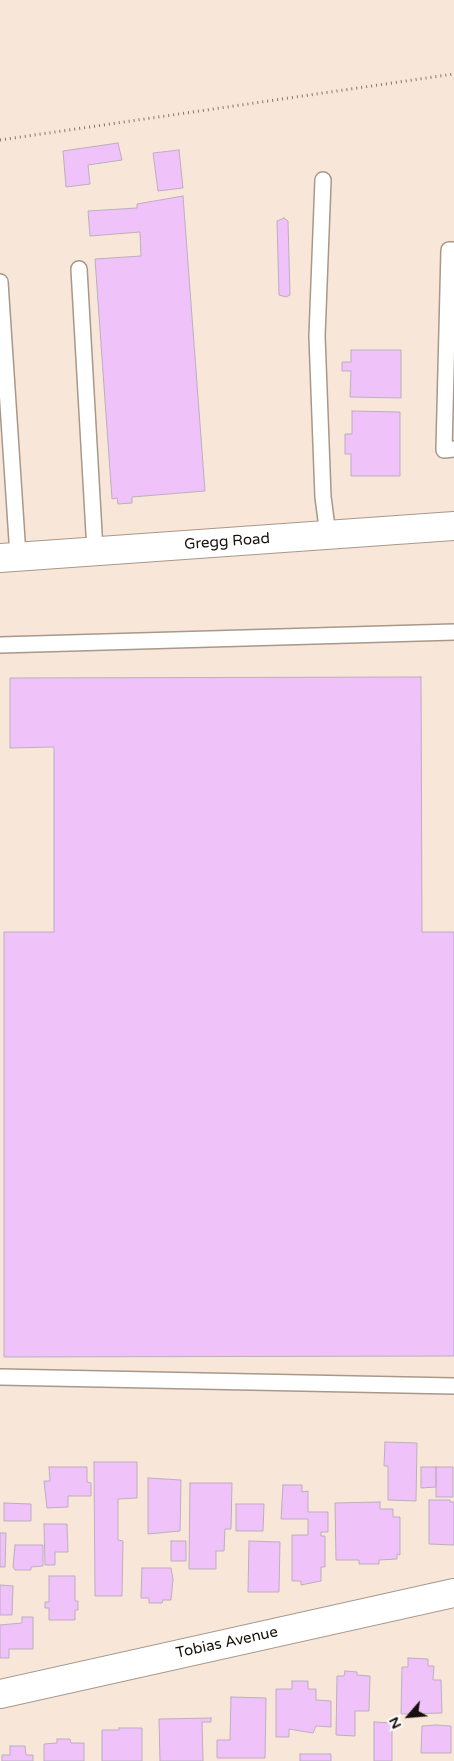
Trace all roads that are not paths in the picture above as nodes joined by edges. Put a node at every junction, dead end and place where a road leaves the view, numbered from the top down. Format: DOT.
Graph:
graph roads {
  1 [pos="323,180"];
  2 [pos="454,250"];
  3 [pos="79,269"];
  4 [pos="0,282"];
  5 [pos="454,449"];
  6 [pos="454,526"];
  7 [pos="328,535"];
  8 [pos="95,551"];
  9 [pos="9,557"];
  10 [pos="454,632"];
  11 [pos="0,646"];
  12 [pos="0,1378"];
  13 [pos="454,1386"];
  14 [pos="454,1593"];
  15 [pos="0,1694"];
  1 -- 7 [label="lane"];
  2 -- 5 [label="lane"];
  3 -- 8 [label="lane"];
  4 -- 9 [label="lane"];
  6 -- 7 [label="street, Gregg Road"];
  7 -- 8 [label="street, Gregg Road"];
  8 -- 9 [label="street, Gregg Road"];
  10 -- 11 [label="lane"];
  12 -- 13 [label="lane"];
  14 -- 15 [label="street, Tobias Avenue"];
}
